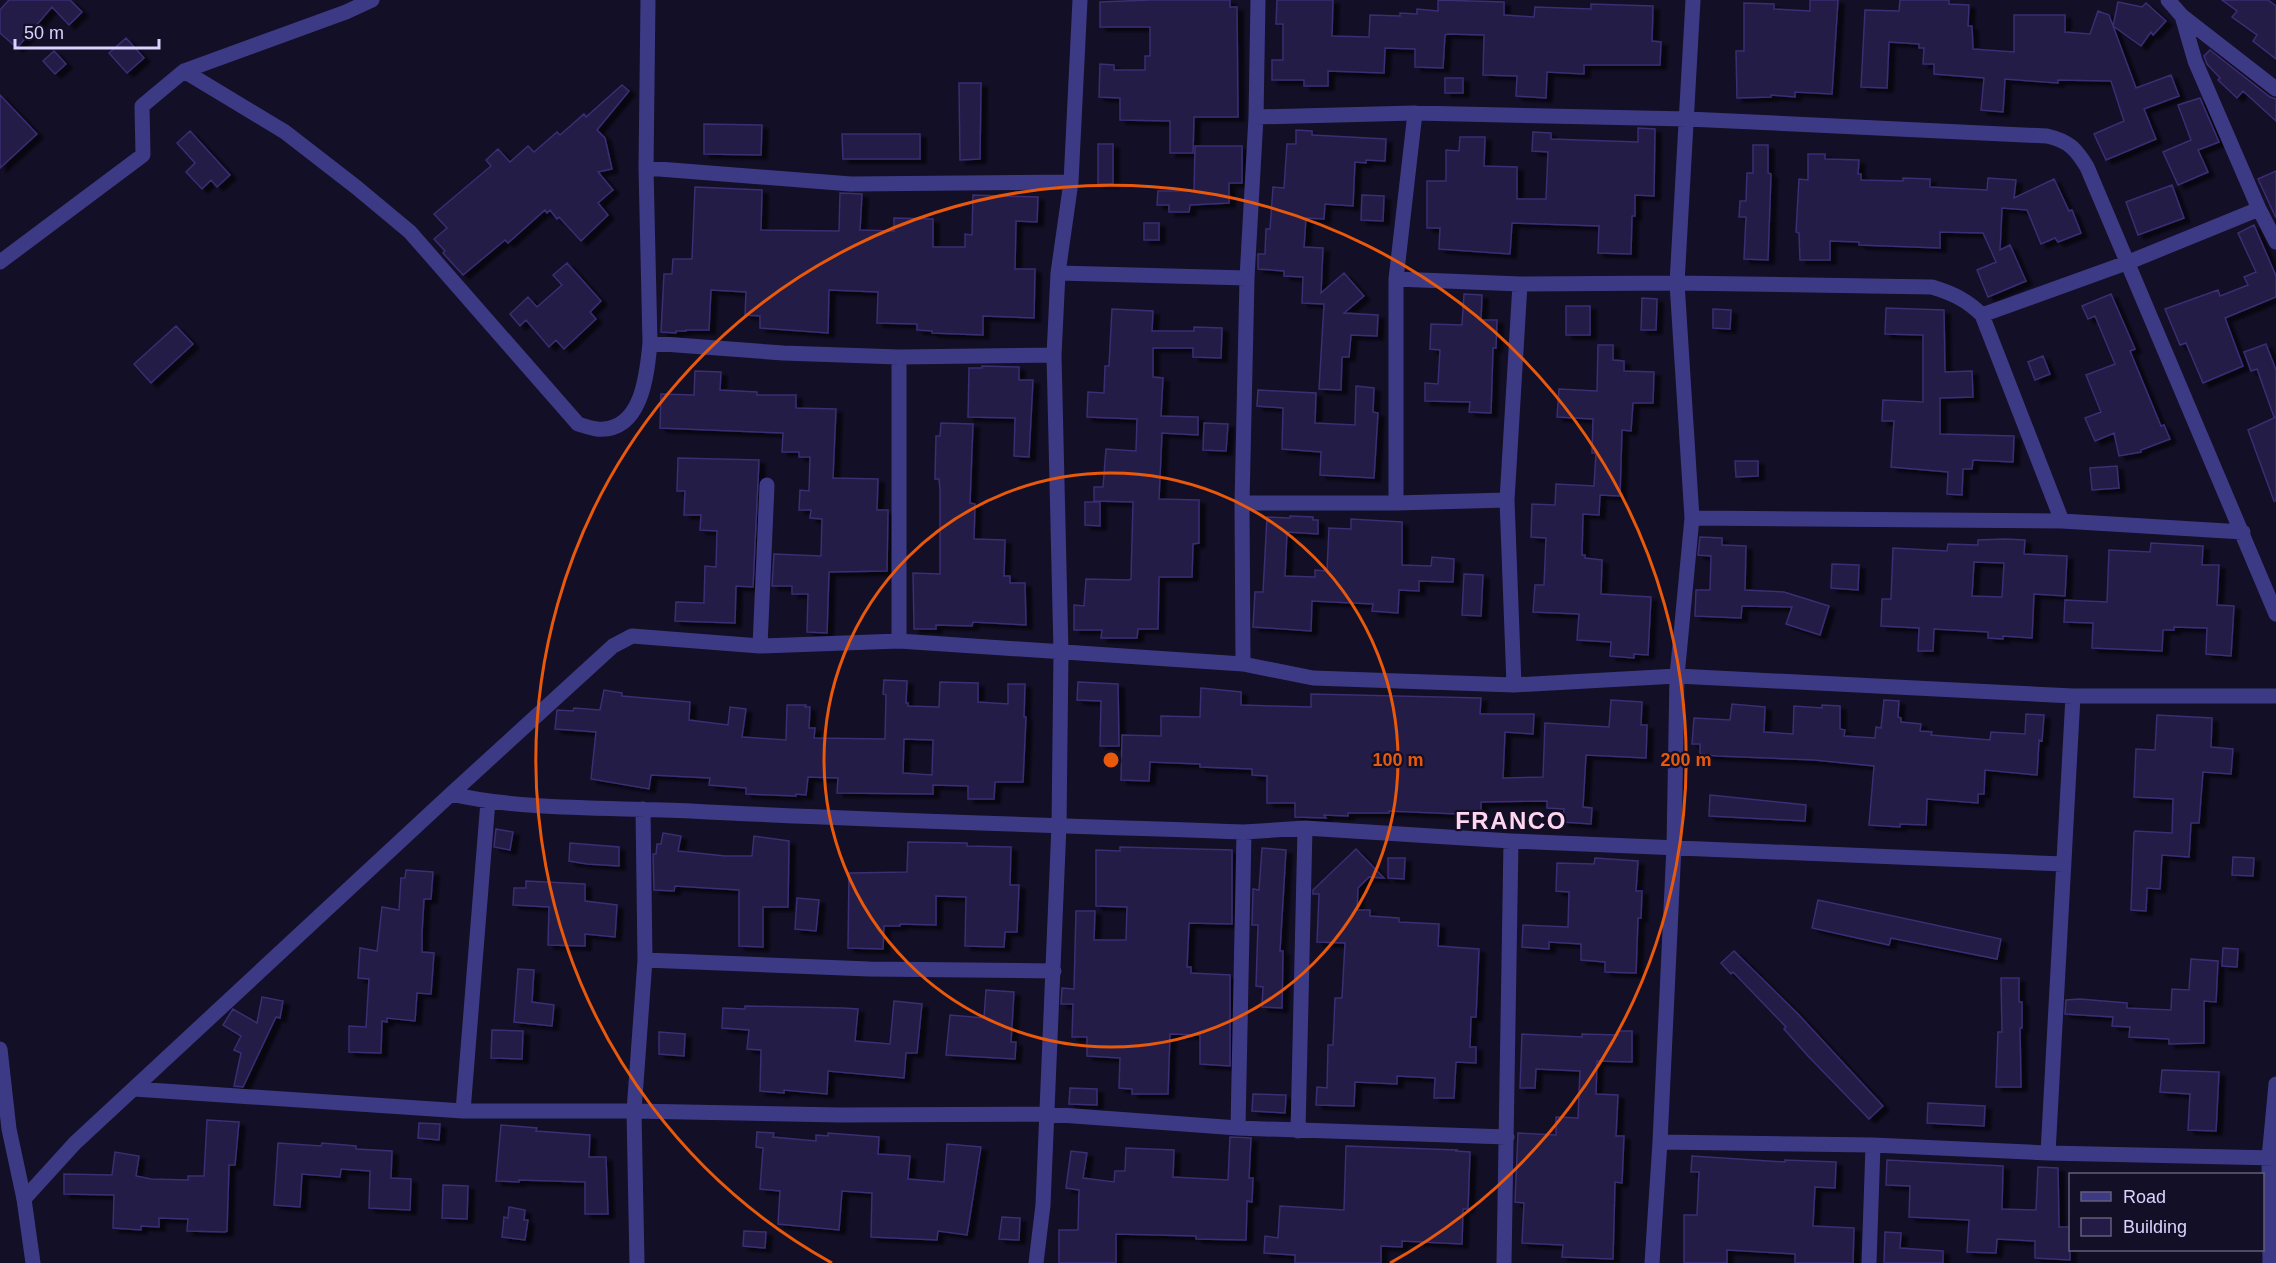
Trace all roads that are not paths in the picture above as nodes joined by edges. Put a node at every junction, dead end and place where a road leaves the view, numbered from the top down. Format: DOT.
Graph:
graph roads {
  1 [pos="372,0"];
  2 [pos="648,0"];
  3 [pos="1080,0"];
  4 [pos="1258,0"];
  5 [pos="1693,0"];
  6 [pos="2168,0"];
  7 [pos="2182,16"];
  8 [pos="184,71"];
  9 [pos="2276,89"];
  10 [pos="1415,113"];
  11 [pos="1256,117"];
  12 [pos="1688,119"];
  13 [pos="646,168"];
  14 [pos="1071,182"];
  15 [pos="2259,209"];
  16 [pos="2276,242"];
  17 [pos="0,262"];
  18 [pos="2129,262"];
  19 [pos="1058,273"];
  20 [pos="1247,278"];
  21 [pos="1396,279"];
  22 [pos="1677,283"];
  23 [pos="1520,284"];
  24 [pos="1982,315"];
  25 [pos="650,343"];
  26 [pos="1054,355"];
  27 [pos="899,357"];
  28 [pos="767,486"];
  29 [pos="1507,500"];
  30 [pos="1242,503"];
  31 [pos="1396,503"];
  32 [pos="1692,518"];
  33 [pos="2062,520"];
  34 [pos="2243,532"];
  35 [pos="2276,614"];
  36 [pos="899,641"];
  37 [pos="760,646"];
  38 [pos="1061,652"];
  39 [pos="1243,664"];
  40 [pos="1677,676"];
  41 [pos="1514,685"];
  42 [pos="2073,696"];
  43 [pos="2276,696"];
  44 [pos="451,794"];
  45 [pos="488,801"];
  46 [pos="643,809"];
  47 [pos="1059,825"];
  48 [pos="1305,828"];
  49 [pos="1245,832"];
  50 [pos="1511,840"];
  51 [pos="1674,846"];
  52 [pos="2064,864"];
  53 [pos="645,960"];
  54 [pos="1054,971"];
  55 [pos="0,1049"];
  56 [pos="2276,1084"];
  57 [pos="134,1089"];
  58 [pos="463,1111"];
  59 [pos="634,1111"];
  60 [pos="1047,1114"];
  61 [pos="1238,1128"];
  62 [pos="1299,1131"];
  63 [pos="1507,1137"];
  64 [pos="1660,1142"];
  65 [pos="1873,1145"];
  66 [pos="2048,1153"];
  67 [pos="2272,1158"];
  68 [pos="24,1199"];
  69 [pos="33,1263"];
  70 [pos="637,1263"];
  71 [pos="1036,1263"];
  72 [pos="1504,1263"];
  73 [pos="1652,1263"];
  74 [pos="1869,1263"];
  75 [pos="2270,1263"];
  1 -- 8 [label="street"];
  2 -- 13 [label="street"];
  3 -- 14 [label="street"];
  4 -- 11 [label="street"];
  5 -- 12 [label="street"];
  6 -- 7 [label="street"];
  7 -- 9 [label="street"];
  7 -- 15 [label="street"];
  8 -- 17 [label="street"];
  8 -- 25 [label="street"];
  10 -- 11 [label="street"];
  10 -- 12 [label="street"];
  10 -- 21 [label="street"];
  11 -- 20 [label="street"];
  12 -- 18 [label="street"];
  12 -- 22 [label="street"];
  13 -- 14 [label="street"];
  13 -- 25 [label="street"];
  14 -- 19 [label="street"];
  15 -- 16 [label="street"];
  15 -- 18 [label="street"];
  18 -- 24 [label="street"];
  18 -- 34 [label="street"];
  19 -- 20 [label="street"];
  19 -- 26 [label="street"];
  20 -- 30 [label="street"];
  21 -- 23 [label="street"];
  21 -- 31 [label="street"];
  22 -- 23 [label="street"];
  22 -- 24 [label="street"];
  22 -- 32 [label="street"];
  23 -- 29 [label="street"];
  24 -- 33 [label="street"];
  25 -- 27 [label="street"];
  26 -- 27 [label="street"];
  26 -- 38 [label="street"];
  27 -- 36 [label="street"];
  28 -- 37 [label="street"];
  29 -- 31 [label="street"];
  29 -- 41 [label="street"];
  30 -- 31 [label="street"];
  30 -- 39 [label="street"];
  32 -- 33 [label="street"];
  32 -- 40 [label="street"];
  33 -- 34 [label="street"];
  34 -- 35 [label="street"];
  36 -- 37 [label="street"];
  36 -- 38 [label="street"];
  37 -- 44 [label="street"];
  38 -- 39 [label="street"];
  38 -- 47 [label="street"];
  39 -- 41 [label="street"];
  40 -- 41 [label="street"];
  40 -- 42 [label="street"];
  40 -- 51 [label="street"];
  42 -- 43 [label="street"];
  42 -- 52 [label="street"];
  44 -- 45 [label="street"];
  44 -- 57 [label="street"];
  45 -- 46 [label="street"];
  45 -- 58 [label="street"];
  46 -- 47 [label="street"];
  46 -- 53 [label="street"];
  47 -- 49 [label="street"];
  47 -- 54 [label="street"];
  48 -- 49 [label="street"];
  48 -- 50 [label="street"];
  48 -- 62 [label="street"];
  49 -- 61 [label="street"];
  50 -- 51 [label="street"];
  50 -- 63 [label="street"];
  51 -- 52 [label="street"];
  51 -- 64 [label="street"];
  52 -- 66 [label="street"];
  53 -- 54 [label="street"];
  53 -- 59 [label="street"];
  54 -- 60 [label="street"];
  55 -- 68 [label="street"];
  56 -- 67 [label="street"];
  57 -- 58 [label="street"];
  57 -- 68 [label="street"];
  58 -- 59 [label="street"];
  59 -- 60 [label="street"];
  59 -- 70 [label="street"];
  60 -- 61 [label="street"];
  60 -- 71 [label="street"];
  61 -- 62 [label="street"];
  62 -- 63 [label="street"];
  63 -- 72 [label="street"];
  64 -- 65 [label="street"];
  64 -- 73 [label="street"];
  65 -- 66 [label="street"];
  65 -- 74 [label="street"];
  66 -- 67 [label="street"];
  67 -- 75 [label="street"];
  68 -- 69 [label="street"];
}
